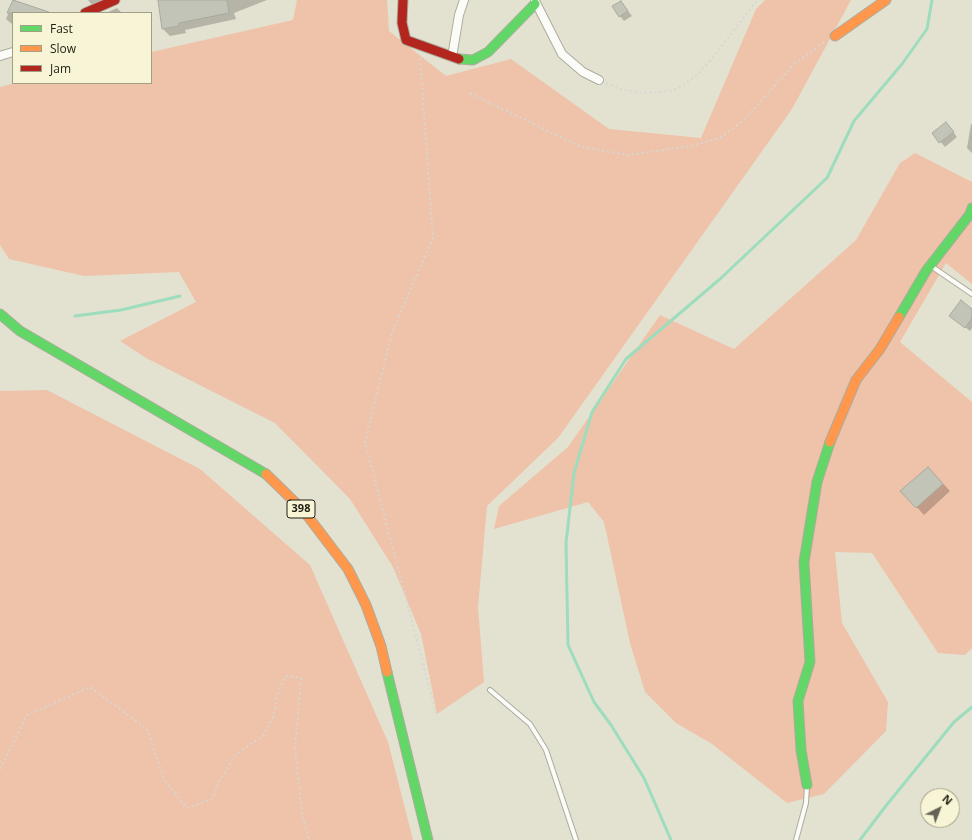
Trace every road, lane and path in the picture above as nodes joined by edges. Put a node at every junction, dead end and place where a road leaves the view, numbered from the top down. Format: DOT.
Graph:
graph roads {
  1 [pos="115,0"];
  2 [pos="403,0"];
  3 [pos="464,0"];
  4 [pos="756,0"];
  5 [pos="886,0"];
  6 [pos="535,2"];
  7 [pos="87,12"];
  8 [pos="835,36"];
  9 [pos="419,46"];
  10 [pos="12,52"];
  11 [pos="0,56"];
  12 [pos="452,57"];
  13 [pos="599,80"];
  14 [pos="470,93"];
  15 [pos="972,208"];
  16 [pos="931,265"];
  17 [pos="972,294"];
  18 [pos="0,314"];
  19 [pos="490,690"];
  20 [pos="437,717"];
  21 [pos="0,769"];
  22 [pos="807,785"];
  23 [pos="309,840"];
  24 [pos="428,840"];
  25 [pos="576,840"];
  26 [pos="796,840"];
  1 -- 7 [label="street"];
  2 -- 9 [label="street"];
  3 -- 12 [label="street"];
  4 -- 13 [label="path"];
  5 -- 8 [label="street"];
  6 -- 12 [label="street"];
  6 -- 13 [label="street"];
  8 -- 14 [label="path"];
  9 -- 12 [label="street"];
  9 -- 20 [label="path"];
  10 -- 11 [label="street"];
  15 -- 16 [label="street"];
  16 -- 17 [label="lane"];
  16 -- 22 [label="street"];
  18 -- 24 [label="street, 398"];
  19 -- 25 [label="lane"];
  21 -- 23 [label="path"];
  22 -- 26 [label="lane"];
}
